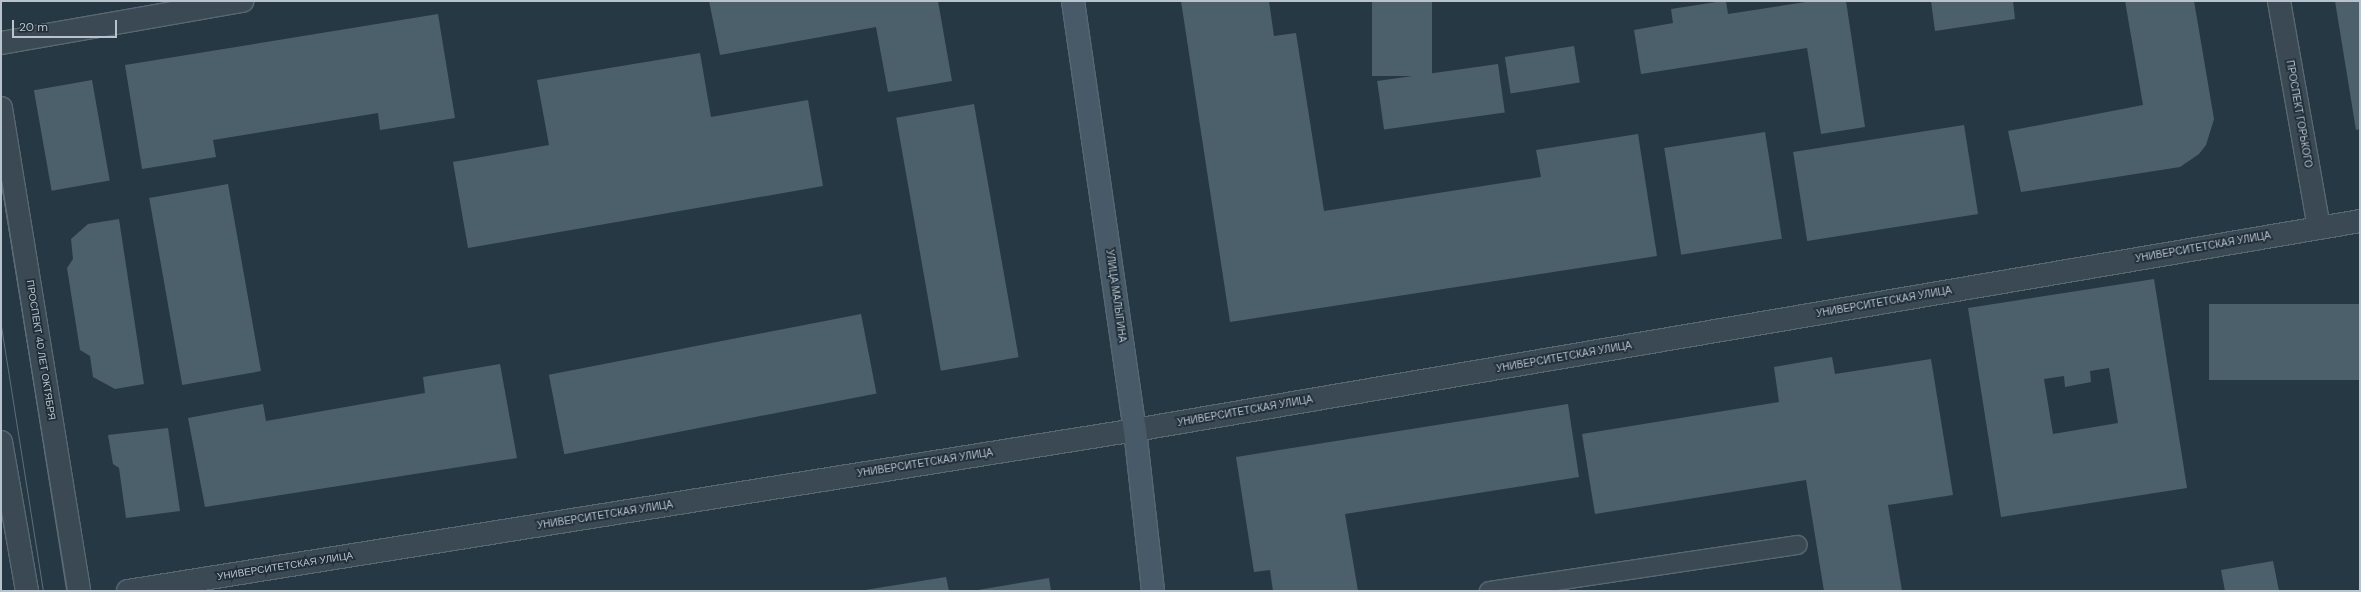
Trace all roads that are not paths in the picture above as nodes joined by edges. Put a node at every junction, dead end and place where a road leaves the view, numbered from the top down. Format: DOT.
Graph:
graph roads {
  1 [pos="242,1"];
  2 [pos="1073,1"];
  3 [pos="2279,1"];
  4 [pos="1,42"];
  5 [pos="1,108"];
  6 [pos="2360,221"];
  7 [pos="2319,228"];
  8 [pos="1135,430"];
  9 [pos="1,442"];
  10 [pos="1798,545"];
  11 [pos="28,591"];
  12 [pos="79,591"];
  13 [pos="128,591"];
  14 [pos="1153,591"];
  15 [pos="1489,591"];
  1 -- 4 [label="street"];
  2 -- 8 [label="main road, УЛИЦА МАЛЫГИНА"];
  3 -- 7 [label="street, ПРОСПЕКТ ГОРЬКОГО"];
  5 -- 12 [label="street, ПРОСПЕКТ 40 ЛЕТ ОКТЯБРЯ"];
  6 -- 7 [label="street, УНИВЕРСИТЕТСКАЯ УЛИЦА"];
  7 -- 8 [label="street, УНИВЕРСИТЕТСКАЯ УЛИЦА"];
  8 -- 13 [label="street, УНИВЕРСИТЕТСКАЯ УЛИЦА"];
  8 -- 14 [label="main road, УЛИЦА МАЛЫГИНА"];
  9 -- 11 [label="street"];
  10 -- 15 [label="lane"];
}
